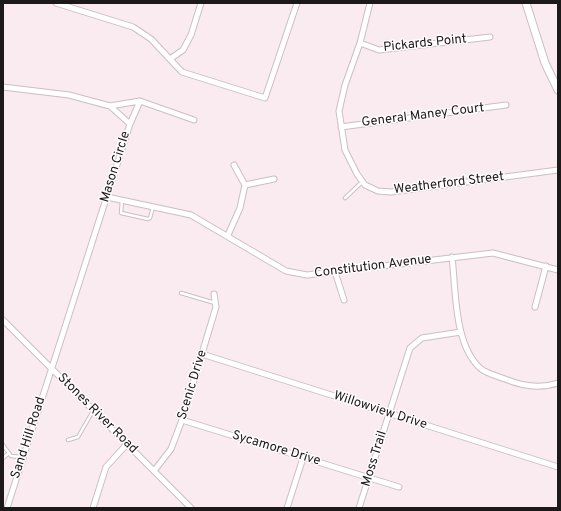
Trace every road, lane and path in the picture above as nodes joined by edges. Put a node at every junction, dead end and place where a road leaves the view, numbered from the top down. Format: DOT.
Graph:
graph roads {
  1 [pos="56,3"];
  2 [pos="201,3"];
  3 [pos="297,3"];
  4 [pos="370,3"];
  5 [pos="526,3"];
  6 [pos="490,37"];
  7 [pos="360,43"];
  8 [pos="170,59"];
  9 [pos="3,87"];
  10 [pos="558,90"];
  11 [pos="140,101"];
  12 [pos="506,105"];
  13 [pos="110,106"];
  14 [pos="194,120"];
  15 [pos="130,124"];
  16 [pos="341,127"];
  17 [pos="234,165"];
  18 [pos="558,171"];
  19 [pos="274,179"];
  20 [pos="362,182"];
  21 [pos="245,185"];
  22 [pos="107,197"];
  23 [pos="345,198"];
  24 [pos="122,200"];
  25 [pos="153,207"];
  26 [pos="228,235"];
  27 [pos="452,257"];
  28 [pos="546,266"];
  29 [pos="558,270"];
  30 [pos="335,272"];
  31 [pos="181,293"];
  32 [pos="214,294"];
  33 [pos="344,300"];
  34 [pos="216,304"];
  35 [pos="535,307"];
  36 [pos="3,320"];
  37 [pos="461,332"];
  38 [pos="202,354"];
  39 [pos="52,368"];
  40 [pos="558,383"];
  41 [pos="94,411"];
  42 [pos="389,413"];
  43 [pos="182,420"];
  44 [pos="68,440"];
  45 [pos="127,444"];
  46 [pos="3,445"];
  47 [pos="9,453"];
  48 [pos="3,458"];
  49 [pos="23,458"];
  50 [pos="303,458"];
  51 [pos="558,467"];
  52 [pos="154,471"];
  53 [pos="369,478"];
  54 [pos="399,487"];
  55 [pos="7,508"];
  56 [pos="93,508"];
  57 [pos="191,508"];
  58 [pos="287,508"];
  59 [pos="359,508"];
  1 -- 8 [label="street"];
  2 -- 8 [label="street"];
  3 -- 8 [label="street"];
  4 -- 7 [label="street"];
  5 -- 10 [label="main road"];
  6 -- 7 [label="street, Pickards Point"];
  7 -- 16 [label="street"];
  9 -- 13 [label="street"];
  11 -- 13 [label="street"];
  11 -- 14 [label="street"];
  11 -- 15 [label="street, Mason Circle"];
  12 -- 16 [label="street, General Maney Court"];
  13 -- 15 [label="street"];
  15 -- 22 [label="street, Mason Circle"];
  16 -- 20 [label="street"];
  17 -- 21 [label="street"];
  18 -- 20 [label="street, Weatherford Street"];
  19 -- 21 [label="street"];
  20 -- 23 [label="lane"];
  21 -- 26 [label="street"];
  22 -- 24 [label="street, Constitution Avenue"];
  22 -- 39 [label="street, Mason Circle"];
  24 -- 25 [label="street, Constitution Avenue"];
  24 -- 25 [label="lane"];
  25 -- 26 [label="street, Constitution Avenue"];
  26 -- 30 [label="street, Constitution Avenue"];
  27 -- 28 [label="street, Constitution Avenue"];
  27 -- 30 [label="street, Constitution Avenue"];
  27 -- 37 [label="street"];
  28 -- 29 [label="street, Constitution Avenue"];
  28 -- 35 [label="street"];
  30 -- 33 [label="street"];
  31 -- 34 [label="lane"];
  32 -- 34 [label="street, Scenic Drive"];
  34 -- 38 [label="street, Scenic Drive"];
  36 -- 39 [label="street, Stones River Road"];
  37 -- 40 [label="street"];
  37 -- 42 [label="street, Moss Trail"];
  38 -- 42 [label="street, Willowview Drive"];
  38 -- 43 [label="street, Scenic Drive"];
  39 -- 41 [label="street, Stones River Road"];
  39 -- 49 [label="street, Sand Hill Road"];
  41 -- 44 [label="lane"];
  41 -- 45 [label="street, Stones River Road"];
  42 -- 51 [label="street, Willowview Drive"];
  42 -- 53 [label="street, Moss Trail"];
  43 -- 50 [label="street, Sycamore Drive"];
  43 -- 52 [label="street, Scenic Drive"];
  45 -- 52 [label="street, Stones River Road"];
  45 -- 56 [label="street"];
  46 -- 47 [label="lane"];
  47 -- 48 [label="lane"];
  47 -- 49 [label="lane"];
  49 -- 55 [label="street, Sand Hill Road"];
  50 -- 53 [label="street, Sycamore Drive"];
  50 -- 58 [label="street"];
  52 -- 57 [label="street, Stones River Road"];
  53 -- 54 [label="street, Sycamore Drive"];
  53 -- 59 [label="street, Moss Trail"];
}
